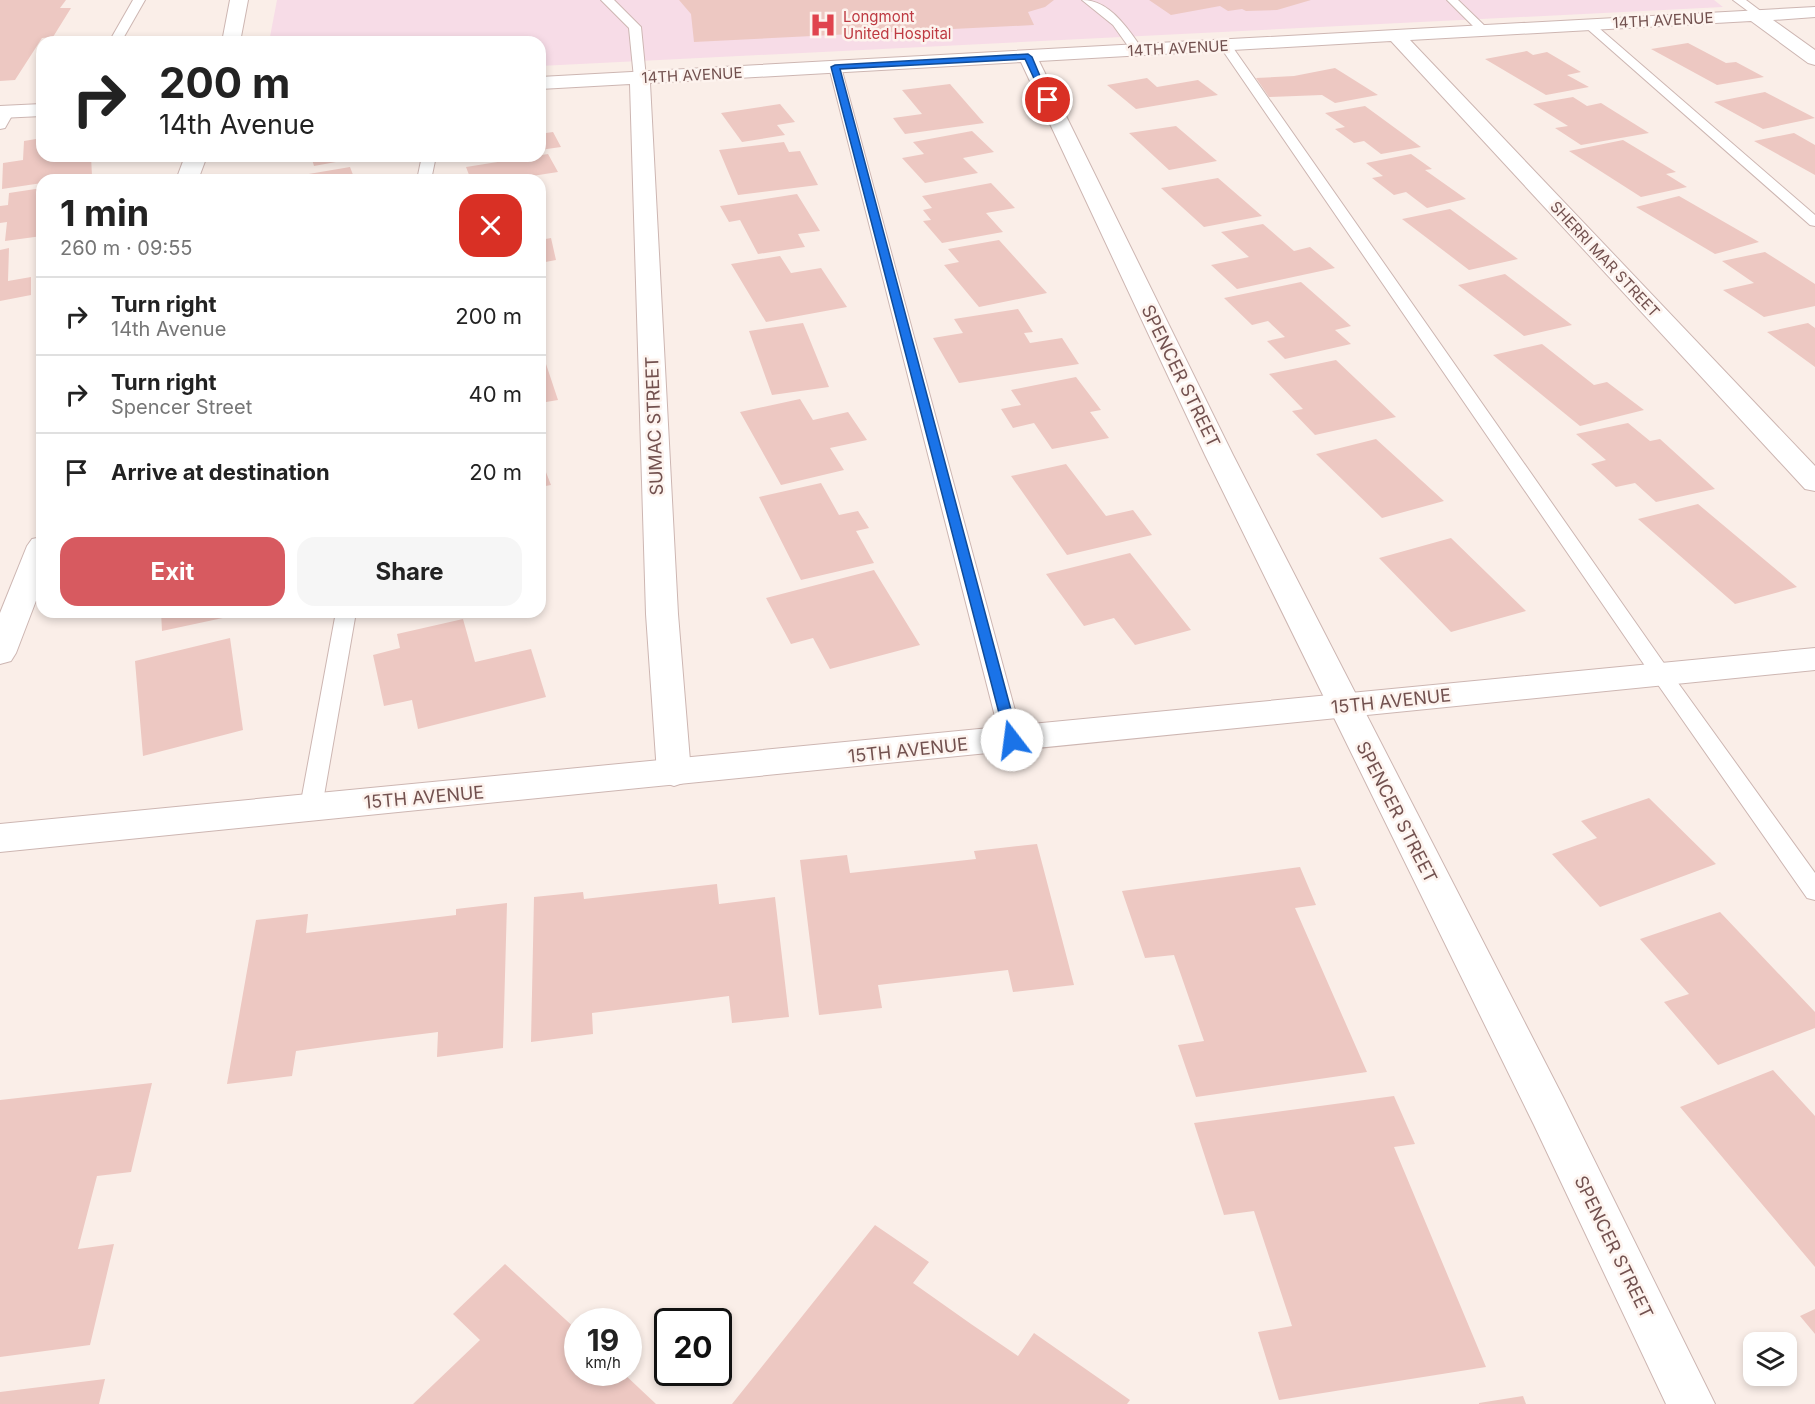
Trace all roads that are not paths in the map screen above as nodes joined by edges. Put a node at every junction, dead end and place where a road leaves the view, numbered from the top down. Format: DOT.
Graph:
graph roads {
  1 [pos="139,0"];
  2 [pos="239,0"];
  3 [pos="607,0"];
  4 [pos="1088,0"];
  5 [pos="1447,0"];
  6 [pos="1465,0"];
  7 [pos="1739,0"];
  8 [pos="1452,1"];
  9 [pos="1815,12"];
  10 [pos="1757,15"];
  11 [pos="1588,24"];
  12 [pos="1484,31"];
  13 [pos="118,36"];
  14 [pos="232,36"];
  15 [pos="1396,36"];
  16 [pos="1225,45"];
  17 [pos="1137,50"];
  18 [pos="1028,57"];
  19 [pos="1815,59"];
  20 [pos="835,67"];
  21 [pos="640,78"];
  22 [pos="546,83"];
  23 [pos="36,111"];
  24 [pos="3,116"];
  25 [pos="1815,222"];
  26 [pos="1815,483"];
  27 [pos="36,561"];
  28 [pos="345,618"];
  29 [pos="0,653"];
  30 [pos="1815,658"];
  31 [pos="1661,674"];
  32 [pos="1343,706"];
  33 [pos="1012,740"];
  34 [pos="674,773"];
  35 [pos="311,807"];
  36 [pos="0,838"];
  37 [pos="1815,891"];
  38 [pos="1690,1404"];
  1 -- 13 [label="lane"];
  2 -- 14 [label="street"];
  3 -- 21 [label="lane"];
  4 -- 17 [label="lane"];
  5 -- 8 [label="lane"];
  6 -- 8 [label="lane"];
  7 -- 10 [label="lane"];
  8 -- 12 [label="lane"];
  9 -- 10 [label="street, 14TH AVENUE"];
  10 -- 11 [label="street, 14TH AVENUE"];
  10 -- 19 [label="street"];
  11 -- 12 [label="street, 14TH AVENUE"];
  11 -- 25 [label="lane"];
  12 -- 15 [label="street, 14TH AVENUE"];
  15 -- 16 [label="street, 14TH AVENUE"];
  15 -- 26 [label="street, SHERRI MAR STREET"];
  16 -- 17 [label="street, 14TH AVENUE"];
  16 -- 31 [label="lane"];
  17 -- 18 [label="street, 14TH AVENUE"];
  18 -- 20 [label="street, 14TH AVENUE"];
  18 -- 32 [label="street, SPENCER STREET"];
  20 -- 21 [label="street, 14TH AVENUE"];
  20 -- 33 [label="lane"];
  21 -- 22 [label="street, 14TH AVENUE"];
  21 -- 34 [label="street, SUMAC STREET"];
  23 -- 24 [label="street"];
  27 -- 29 [label="street"];
  28 -- 35 [label="lane"];
  30 -- 31 [label="street, 15TH AVENUE"];
  31 -- 32 [label="street, 15TH AVENUE"];
  31 -- 37 [label="lane"];
  32 -- 33 [label="street, 15TH AVENUE"];
  32 -- 38 [label="street, SPENCER STREET"];
  33 -- 34 [label="street, 15TH AVENUE"];
  34 -- 35 [label="street, 15TH AVENUE"];
  35 -- 36 [label="street, 15TH AVENUE"];
}
